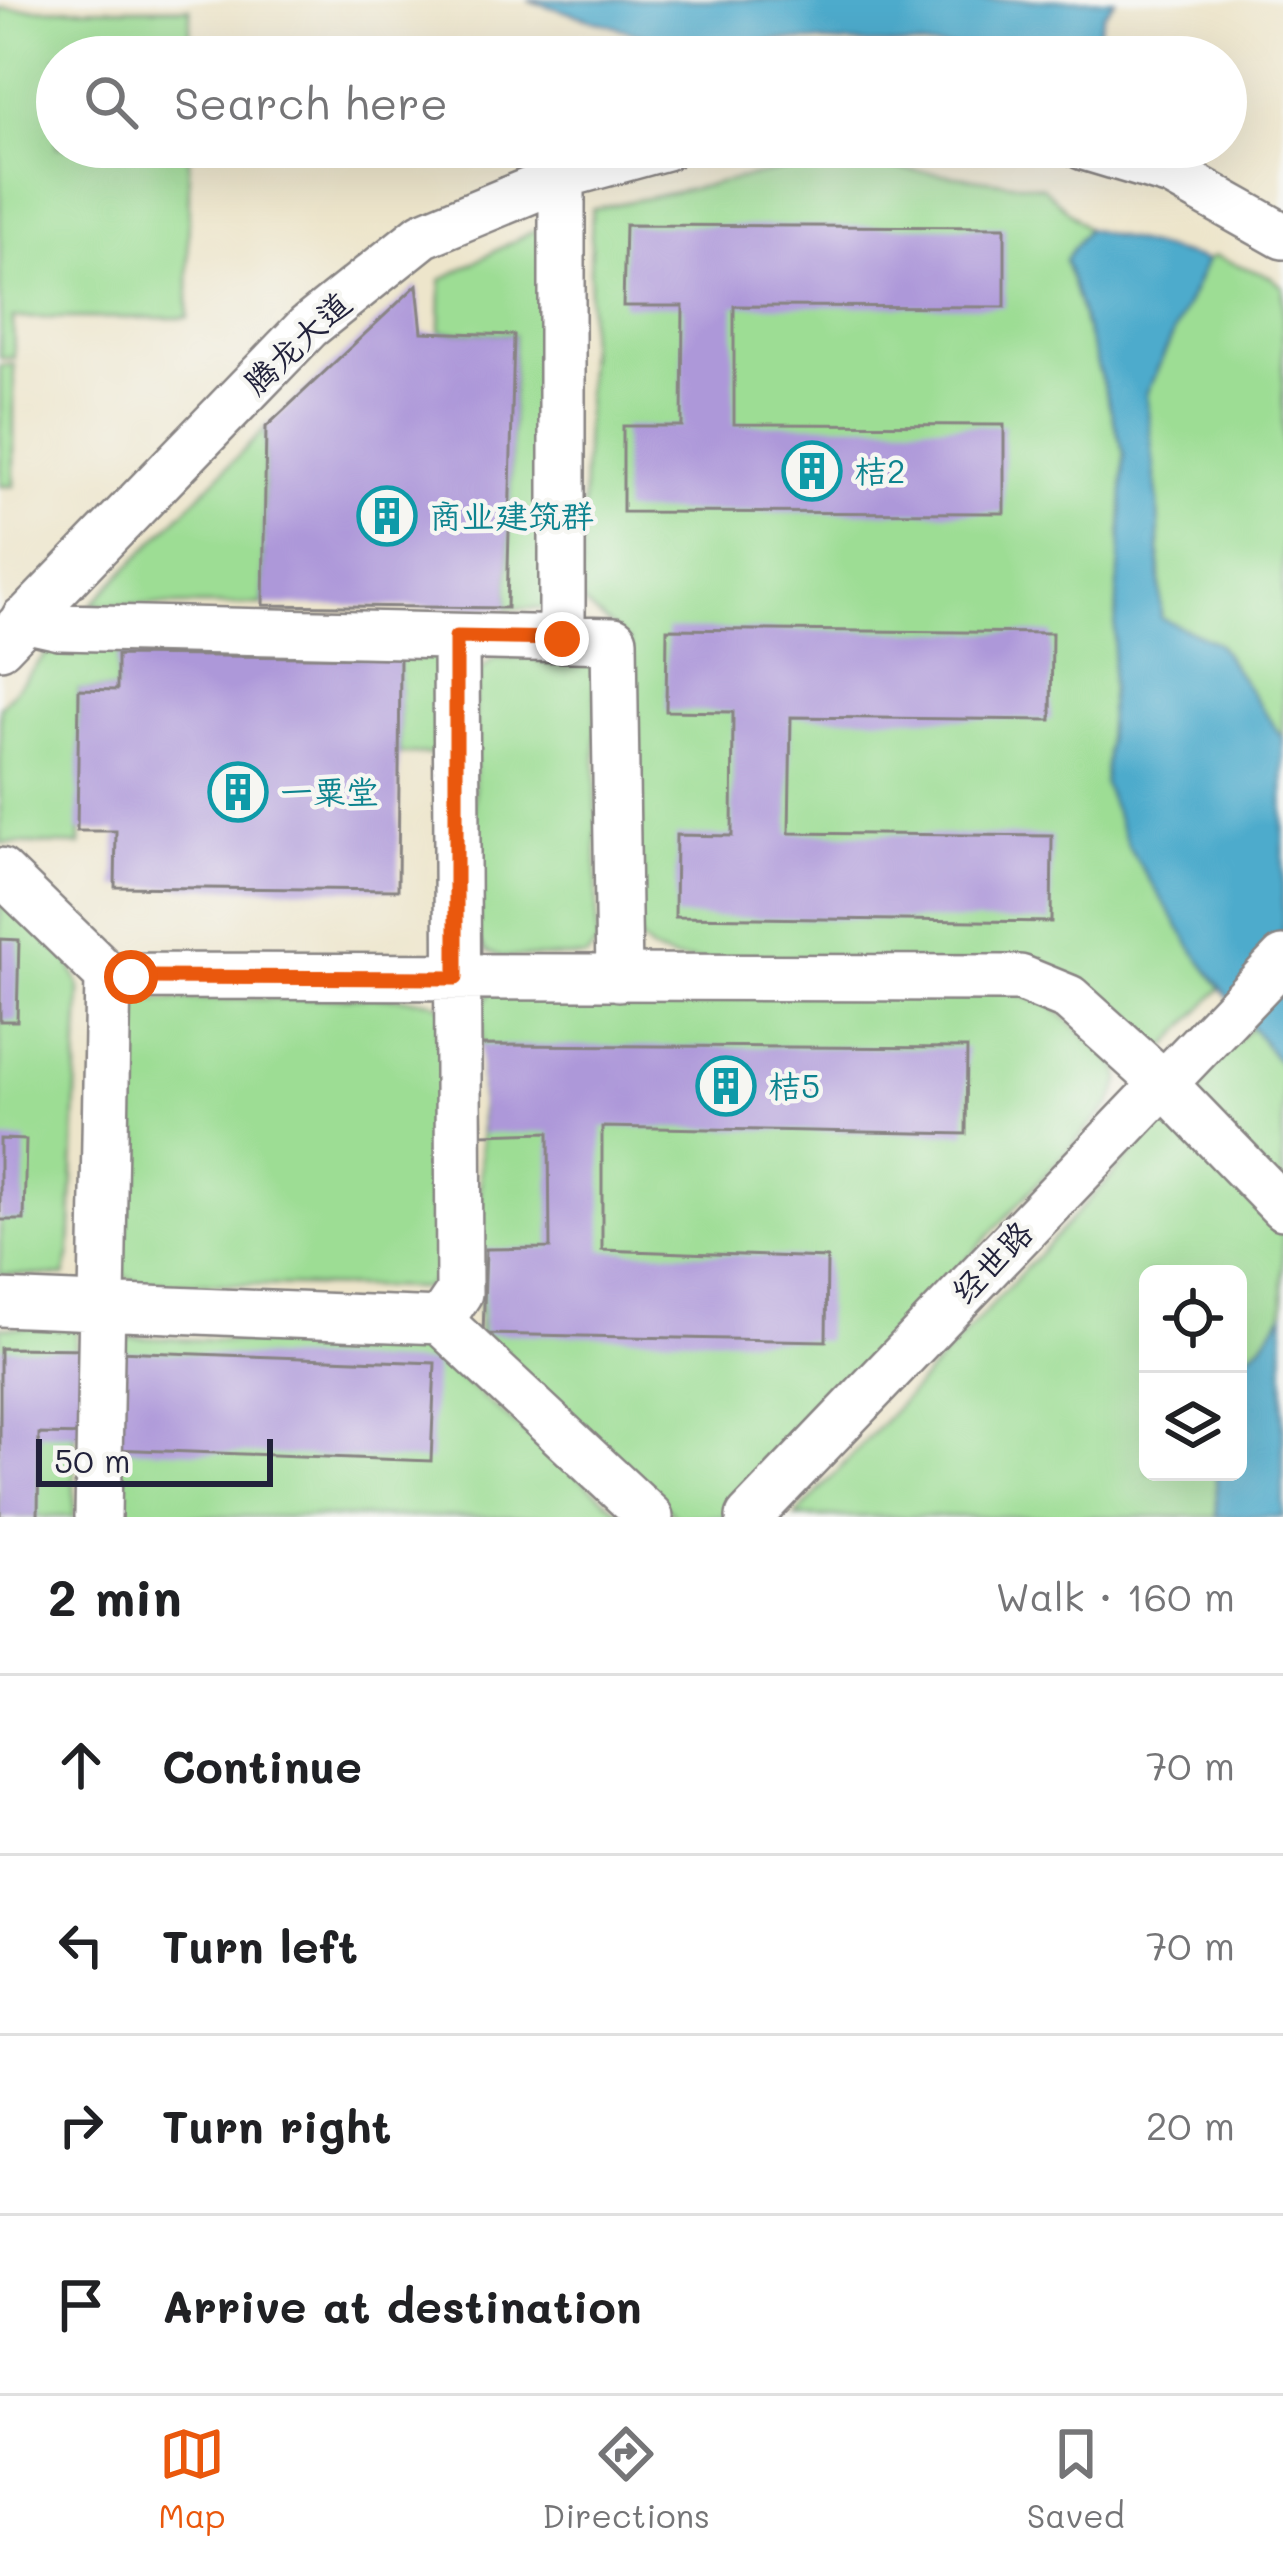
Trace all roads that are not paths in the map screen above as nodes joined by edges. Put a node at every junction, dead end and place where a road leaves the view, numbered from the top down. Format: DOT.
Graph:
graph roads {
  1 [pos="596,168"];
  2 [pos="1154,168"];
  3 [pos="562,178"];
  4 [pos="1283,236"];
  5 [pos="12,633"];
  6 [pos="456,637"];
  7 [pos="562,639"];
  8 [pos="0,871"];
  9 [pos="1283,959"];
  10 [pos="108,976"];
  11 [pos="456,978"];
  12 [pos="620,978"];
  13 [pos="1163,1083"];
  14 [pos="1283,1207"];
  15 [pos="0,1303"];
  16 [pos="101,1306"];
  17 [pos="440,1321"];
  18 [pos="98,1517"];
  19 [pos="650,1517"];
  20 [pos="749,1517"];
  1 -- 3 [label="street, 腾龙大道"];
  2 -- 4 [label="street"];
  3 -- 5 [label="street, 腾龙大道"];
  3 -- 7 [label="street"];
  5 -- 6 [label="street"];
  6 -- 7 [label="street"];
  6 -- 11 [label="street"];
  7 -- 12 [label="street"];
  8 -- 10 [label="street"];
  9 -- 13 [label="street, 经世路"];
  10 -- 11 [label="street"];
  10 -- 16 [label="street"];
  11 -- 12 [label="street"];
  11 -- 17 [label="street"];
  12 -- 13 [label="street"];
  13 -- 14 [label="street"];
  13 -- 20 [label="street, 经世路"];
  15 -- 16 [label="street"];
  16 -- 17 [label="street"];
  16 -- 18 [label="street"];
  17 -- 19 [label="street"];
}
